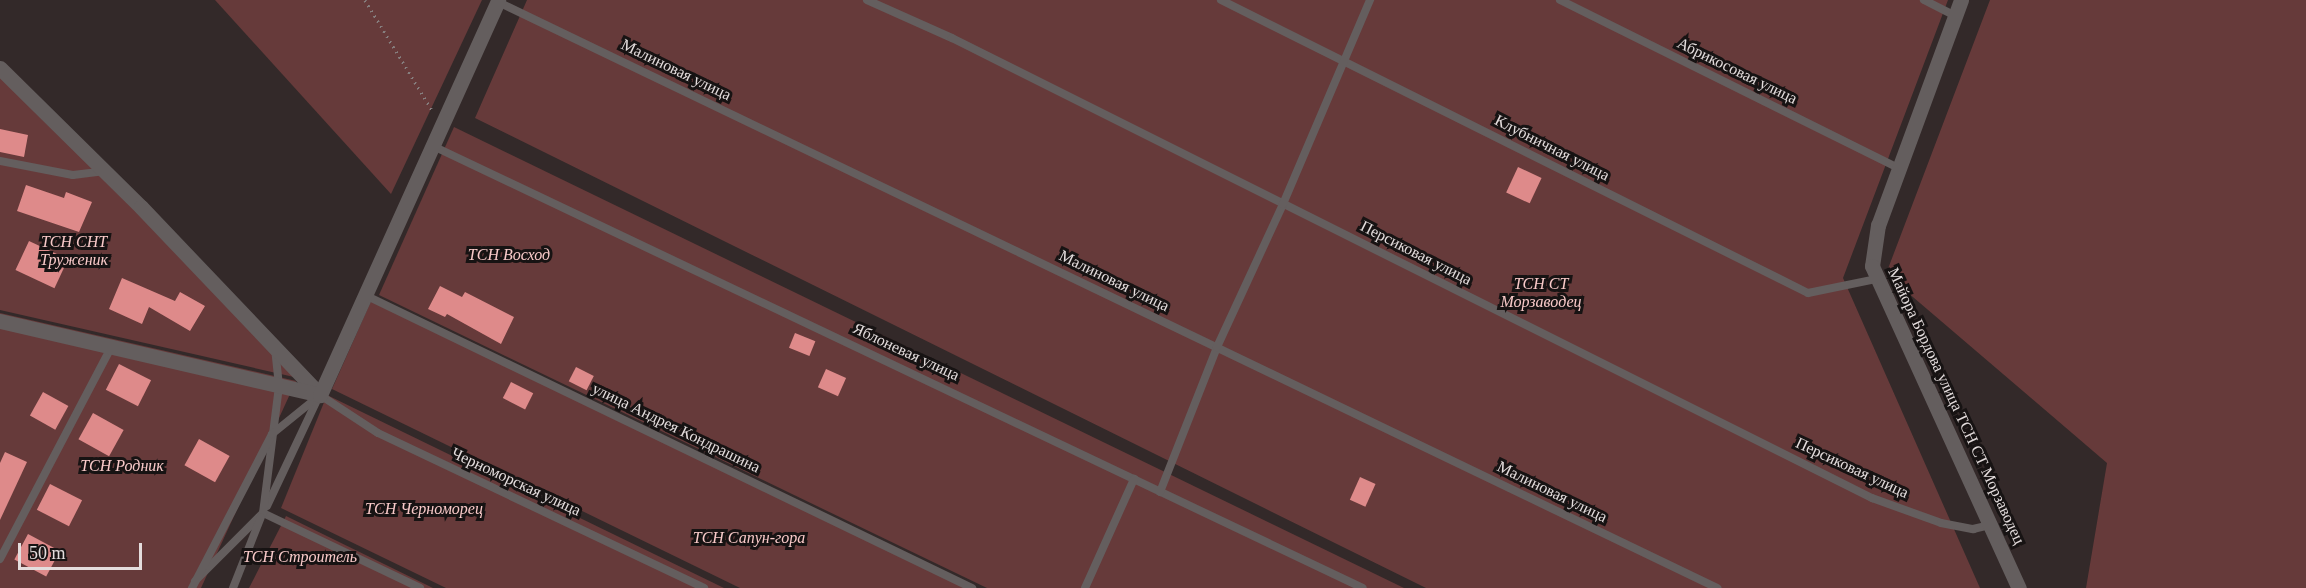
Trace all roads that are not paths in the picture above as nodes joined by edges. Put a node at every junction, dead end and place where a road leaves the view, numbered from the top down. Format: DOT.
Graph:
graph roads {
  1 [pos="867,0"];
  2 [pos="1221,0"];
  3 [pos="1370,0"];
  4 [pos="1560,0"];
  5 [pos="1924,0"];
  6 [pos="1961,0"];
  7 [pos="498,1"];
  8 [pos="1954,15"];
  9 [pos="1344,61"];
  10 [pos="0,68"];
  11 [pos="435,147"];
  12 [pos="0,161"];
  13 [pos="1900,169"];
  14 [pos="105,171"];
  15 [pos="1283,204"];
  16 [pos="1876,279"];
  17 [pos="367,296"];
  18 [pos="0,321"];
  19 [pos="112,346"];
  20 [pos="1217,347"];
  21 [pos="274,348"];
  22 [pos="279,386"];
  23 [pos="320,395"];
  24 [pos="272,434"];
  25 [pos="1134,479"];
  26 [pos="1160,492"];
  27 [pos="263,513"];
  28 [pos="1990,525"];
  29 [pos="0,559"];
  30 [pos="194,585"];
  31 [pos="233,588"];
  32 [pos="420,588"];
  33 [pos="704,588"];
  34 [pos="972,588"];
  35 [pos="1085,588"];
  36 [pos="1363,588"];
  37 [pos="1717,588"];
  38 [pos="2019,588"];
  1 -- 15 [label="lane, Персиковая улица"];
  2 -- 9 [label="lane, Клубничная улица"];
  3 -- 9 [label="lane"];
  4 -- 13 [label="lane, Абрикосовая улица"];
  5 -- 8 [label="lane"];
  6 -- 8 [label="street, Майора Бордова улица ТСН СТ Морзаводец"];
  7 -- 11 [label="street"];
  7 -- 20 [label="lane, Малиновая улица"];
  8 -- 13 [label="street, Майора Бордова улица ТСН СТ Морзаводец"];
  9 -- 15 [label="lane"];
  9 -- 16 [label="lane, Клубничная улица"];
  10 -- 14 [label="street"];
  11 -- 17 [label="street"];
  11 -- 25 [label="lane, Яблоневая улица"];
  12 -- 14 [label="lane"];
  13 -- 16 [label="street, Майора Бордова улица ТСН СТ Морзаводец"];
  14 -- 21 [label="street"];
  15 -- 20 [label="lane"];
  15 -- 28 [label="lane, Персиковая улица"];
  16 -- 28 [label="street, Майора Бордова улица ТСН СТ Морзаводец"];
  17 -- 23 [label="street"];
  17 -- 34 [label="lane, улица Андрея Кондрашина"];
  18 -- 19 [label="street"];
  19 -- 22 [label="street"];
  19 -- 29 [label="lane"];
  20 -- 26 [label="lane"];
  20 -- 37 [label="lane, Малиновая улица"];
  21 -- 22 [label="lane"];
  21 -- 23 [label="street"];
  22 -- 23 [label="street"];
  22 -- 24 [label="lane"];
  23 -- 24 [label="lane"];
  23 -- 27 [label="lane"];
  23 -- 33 [label="lane, Черноморская улица"];
  24 -- 27 [label="lane"];
  24 -- 30 [label="lane"];
  25 -- 26 [label="lane, Яблоневая улица"];
  25 -- 35 [label="lane"];
  26 -- 36 [label="lane, Яблоневая улица"];
  27 -- 30 [label="lane"];
  27 -- 31 [label="lane"];
  27 -- 32 [label="lane"];
  28 -- 38 [label="street, Майора Бордова улица ТСН СТ Морзаводец"];
}
